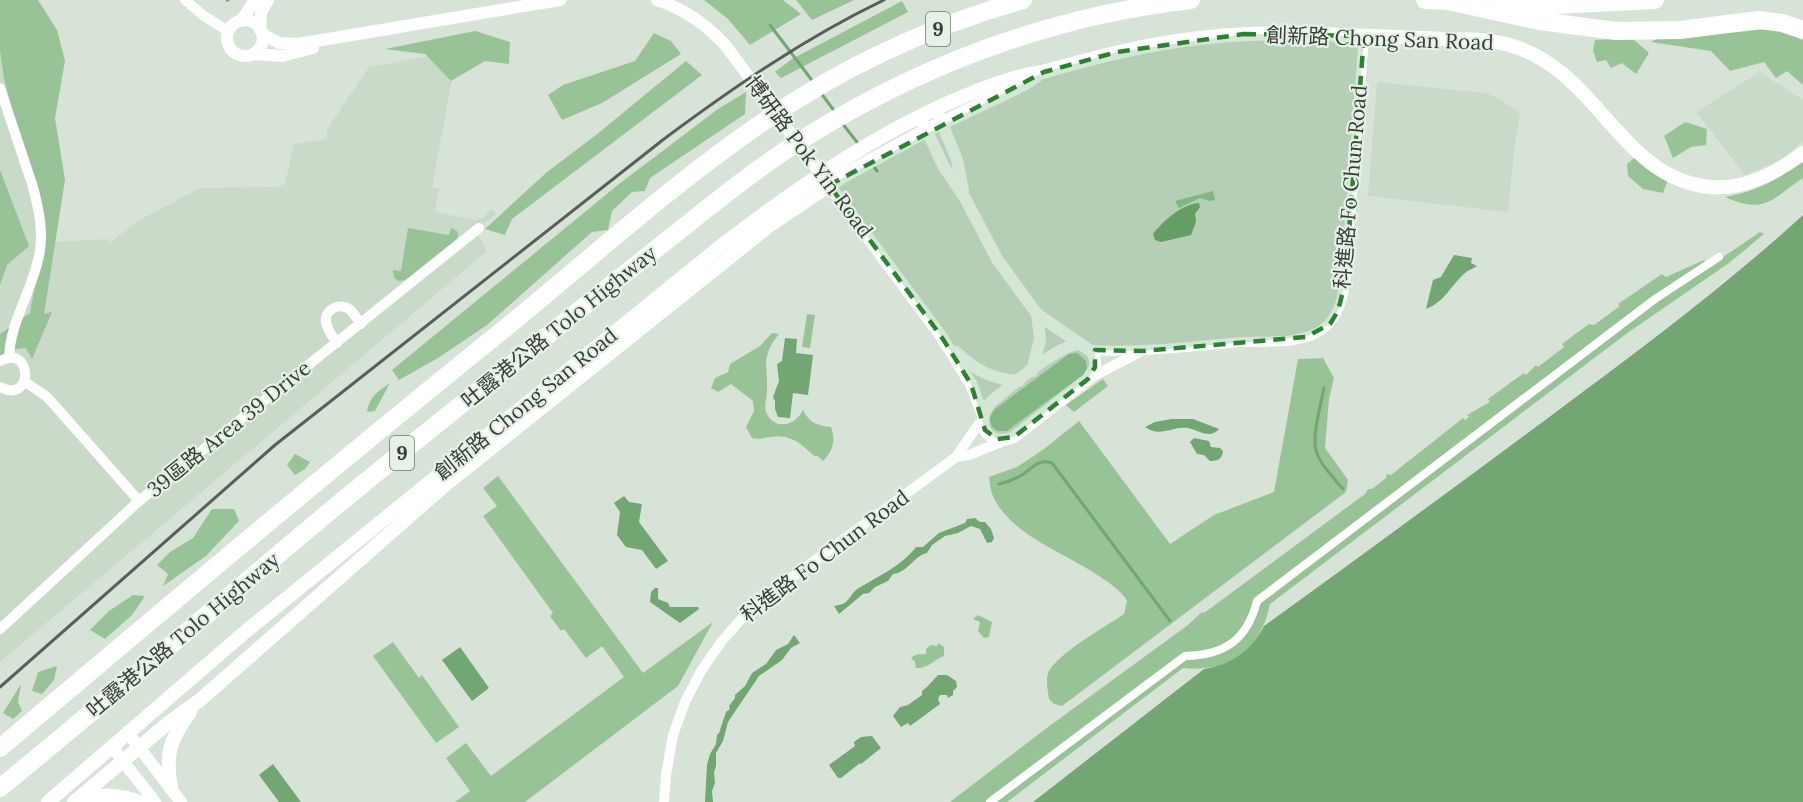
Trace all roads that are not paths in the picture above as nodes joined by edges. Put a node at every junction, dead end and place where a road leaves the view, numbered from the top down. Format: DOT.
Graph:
graph roads {
  1 [pos="186,0"];
  2 [pos="255,0"];
  3 [pos="268,0"];
  4 [pos="560,0"];
  5 [pos="657,0"];
  6 [pos="1023,0"];
  7 [pos="1191,0"];
  8 [pos="1425,0"];
  9 [pos="1655,0"];
  10 [pos="1448,1"];
  11 [pos="241,21"];
  12 [pos="1803,30"];
  13 [pos="228,31"];
  14 [pos="261,32"];
  15 [pos="352,36"];
  16 [pos="1364,36"];
  17 [pos="253,54"];
  18 [pos="1044,72"];
  19 [pos="0,88"];
  20 [pos="936,109"];
  21 [pos="920,117"];
  22 [pos="943,123"];
  23 [pos="927,130"];
  24 [pos="1803,153"];
  25 [pos="841,169"];
  26 [pos="965,198"];
  27 [pos="479,228"];
  28 [pos="1719,257"];
  29 [pos="1037,314"];
  30 [pos="361,324"];
  31 [pos="941,336"];
  32 [pos="337,343"];
  33 [pos="1086,347"];
  34 [pos="1143,351"];
  35 [pos="4,359"];
  36 [pos="1032,371"];
  37 [pos="1088,379"];
  38 [pos="24,381"];
  39 [pos="1019,381"];
  40 [pos="0,387"];
  41 [pos="982,417"];
  42 [pos="1014,436"];
  43 [pos="956,457"];
  44 [pos="139,501"];
  45 [pos="0,629"];
  46 [pos="200,700"];
  47 [pos="128,733"];
  48 [pos="112,747"];
  49 [pos="0,748"];
  50 [pos="140,748"];
  51 [pos="123,761"];
  52 [pos="0,788"];
  53 [pos="171,788"];
  54 [pos="75,801"];
  55 [pos="48,802"];
  56 [pos="140,802"];
  57 [pos="155,802"];
  58 [pos="182,802"];
  59 [pos="664,802"];
  60 [pos="990,802"];
  1 -- 13 [label="street"];
  2 -- 11 [label="street"];
  3 -- 14 [label="street"];
  4 -- 15 [label="street"];
  5 -- 31 [label="street, 博研路 Pok Yin Road"];
  6 -- 49 [label="highway, 吐露港公路 Tolo Highway / 9"];
  7 -- 52 [label="highway, 吐露港公路 Tolo Highway / 9"];
  8 -- 10 [label="highway"];
  9 -- 10 [label="highway"];
  10 -- 12 [label="highway"];
  11 -- 13 [label="street"];
  11 -- 14 [label="street"];
  13 -- 17 [label="street"];
  14 -- 15 [label="street"];
  14 -- 17 [label="street"];
  15 -- 17 [label="street"];
  16 -- 18 [label="main road, 創新路 Chong San Road"];
  16 -- 24 [label="main road, 創新路 Chong San Road"];
  16 -- 34 [label="street, 科進路 Fo Chun Road"];
  18 -- 20 [label="main road, 創新路 Chong San Road"];
  18 -- 22 [label="main road, 創新路 Chong San Road"];
  19 -- 35 [label="street"];
  20 -- 21 [label="main road, 創新路 Chong San Road"];
  20 -- 22 [label="street"];
  21 -- 23 [label="street"];
  21 -- 25 [label="main road, 創新路 Chong San Road"];
  22 -- 23 [label="main road, 創新路 Chong San Road"];
  22 -- 26 [label="street"];
  23 -- 25 [label="main road, 創新路 Chong San Road"];
  23 -- 26 [label="street"];
  25 -- 46 [label="main road, 創新路 Chong San Road"];
  25 -- 47 [label="main road, 創新路 Chong San Road"];
  26 -- 29 [label="street"];
  27 -- 30 [label="street, 39區路 Area 39 Drive"];
  28 -- 60 [label="street"];
  29 -- 33 [label="street"];
  29 -- 36 [label="street"];
  30 -- 32 [label="street, 39區路 Area 39 Drive"];
  30 -- 32 [label="street"];
  31 -- 39 [label="street, 博研路 Pok Yin Road"];
  31 -- 41 [label="street, 博研路 Pok Yin Road"];
  32 -- 44 [label="street, 39區路 Area 39 Drive"];
  33 -- 34 [label="street, 科進路 Fo Chun Road"];
  33 -- 36 [label="street, 科進路 Fo Chun Road"];
  33 -- 37 [label="street"];
  34 -- 37 [label="street, 科進路 Fo Chun Road"];
  35 -- 38 [label="street"];
  36 -- 39 [label="street, 科進路 Fo Chun Road"];
  37 -- 42 [label="street, 科進路 Fo Chun Road"];
  38 -- 40 [label="street"];
  38 -- 44 [label="street, 39區路 Area 39 Drive"];
  39 -- 41 [label="street, 科進路 Fo Chun Road"];
  41 -- 42 [label="street"];
  41 -- 43 [label="street, 科進路 Fo Chun Road"];
  42 -- 43 [label="street, 科進路 Fo Chun Road"];
  43 -- 59 [label="street, 科進路 Fo Chun Road"];
  44 -- 45 [label="street"];
  46 -- 50 [label="main road, 創新路 Chong San Road"];
  46 -- 53 [label="main road"];
  47 -- 48 [label="main road, 創新路 Chong San Road"];
  47 -- 50 [label="street"];
  48 -- 51 [label="street"];
  48 -- 55 [label="main road, 創新路 Chong San Road"];
  50 -- 51 [label="main road, 創新路 Chong San Road"];
  50 -- 53 [label="street"];
  51 -- 54 [label="main road, 創新路 Chong San Road"];
  51 -- 57 [label="street"];
  53 -- 58 [label="street"];
  54 -- 56 [label="main road"];
}
